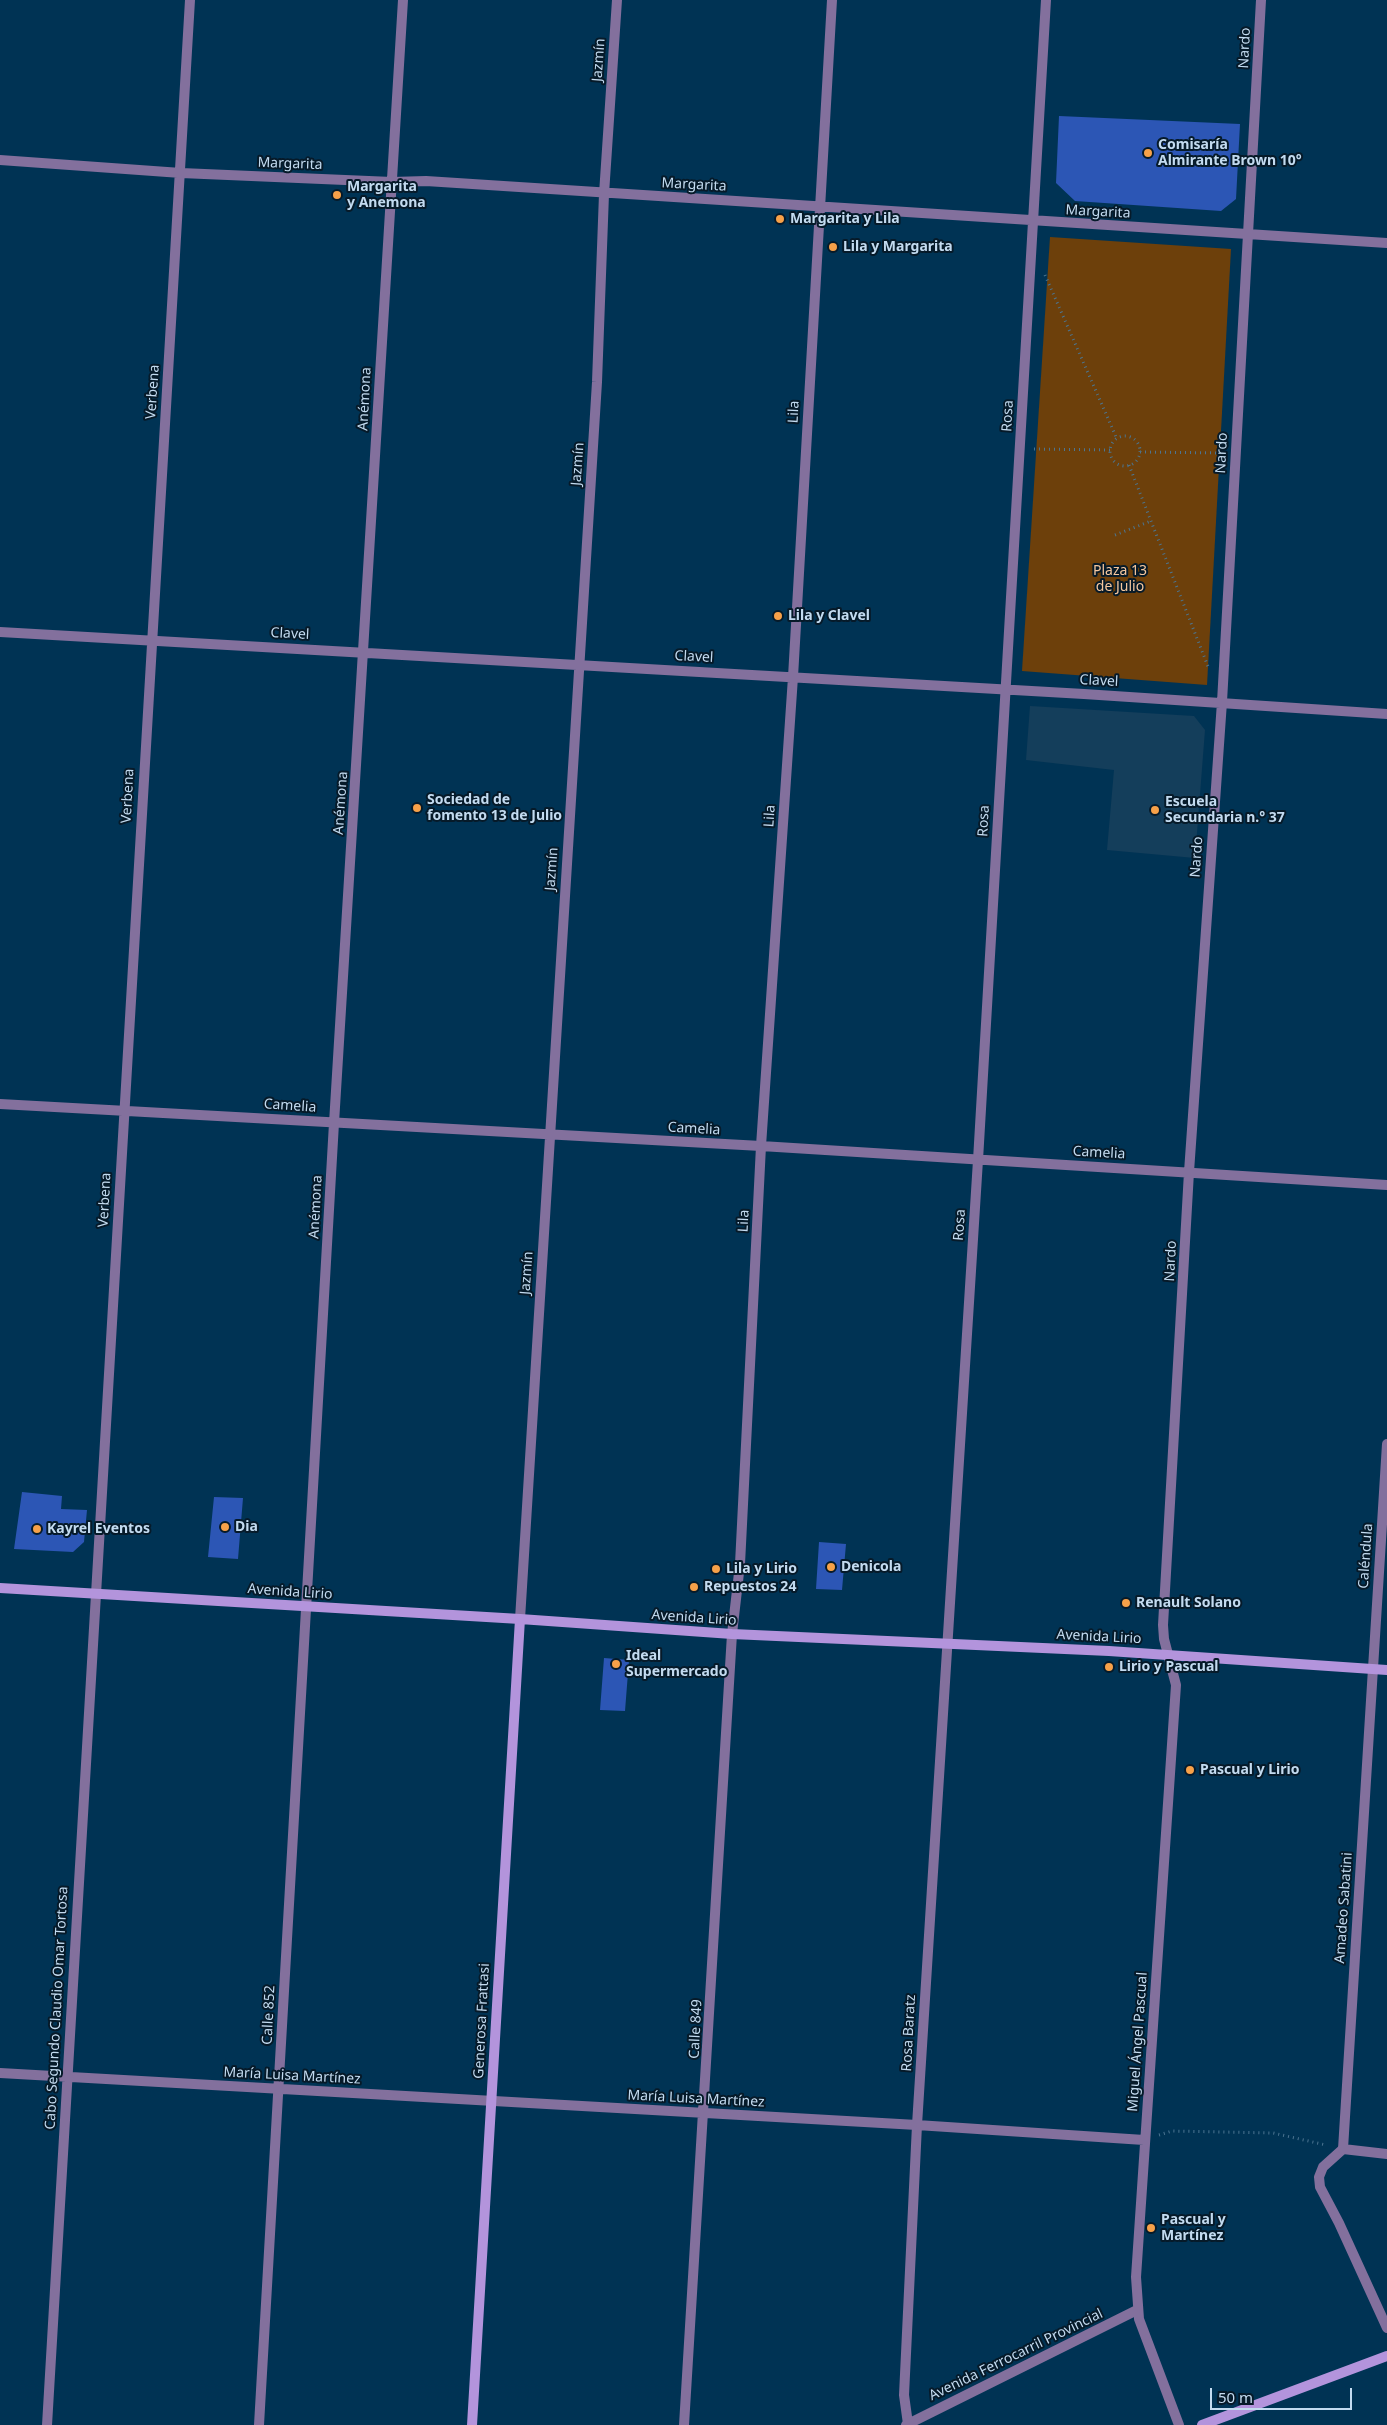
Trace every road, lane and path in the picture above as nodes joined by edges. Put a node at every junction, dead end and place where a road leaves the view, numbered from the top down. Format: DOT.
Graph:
graph roads {
  1 [pos="190,0"];
  2 [pos="403,0"];
  3 [pos="617,0"];
  4 [pos="832,0"];
  5 [pos="1046,0"];
  6 [pos="1261,0"];
  7 [pos="0,160"];
  8 [pos="181,173"];
  9 [pos="392,182"];
  10 [pos="604,194"];
  11 [pos="820,206"];
  12 [pos="1032,222"];
  13 [pos="1248,234"];
  14 [pos="1387,243"];
  15 [pos="1044,271"];
  16 [pos="1118,439"];
  17 [pos="1020,449"];
  18 [pos="1111,450"];
  19 [pos="1140,452"];
  20 [pos="1236,453"];
  21 [pos="1129,465"];
  22 [pos="1151,521"];
  23 [pos="1115,535"];
  24 [pos="0,632"];
  25 [pos="151,639"];
  26 [pos="364,652"];
  27 [pos="579,664"];
  28 [pos="1211,675"];
  29 [pos="793,677"];
  30 [pos="1005,689"];
  31 [pos="1222,702"];
  32 [pos="1387,714"];
  33 [pos="0,1104"];
  34 [pos="124,1110"];
  35 [pos="334,1123"];
  36 [pos="549,1135"];
  37 [pos="761,1146"];
  38 [pos="978,1160"];
  39 [pos="1190,1172"];
  40 [pos="1387,1185"];
  41 [pos="1387,1444"];
  42 [pos="0,1588"];
  43 [pos="97,1594"];
  44 [pos="306,1607"];
  45 [pos="520,1619"];
  46 [pos="732,1634"];
  47 [pos="947,1643"];
  48 [pos="1168,1655"];
  49 [pos="1373,1669"];
  50 [pos="1387,1670"];
  51 [pos="0,2073"];
  52 [pos="66,2077"];
  53 [pos="279,2089"];
  54 [pos="491,2102"];
  55 [pos="705,2112"];
  56 [pos="918,2125"];
  57 [pos="1144,2140"];
  58 [pos="1343,2149"];
  59 [pos="1387,2154"];
  60 [pos="1137,2310"];
  61 [pos="1387,2328"];
  62 [pos="1387,2356"];
  63 [pos="907,2424"];
  64 [pos="47,2425"];
  65 [pos="258,2425"];
  66 [pos="472,2425"];
  67 [pos="684,2425"];
  68 [pos="1179,2425"];
  69 [pos="1202,2425"];
  1 -- 8 [label="street, Verbena"];
  2 -- 9 [label="street, Anémona"];
  3 -- 10 [label="street, Jazmín"];
  4 -- 11 [label="street, Lila"];
  5 -- 12 [label="street, Rosa"];
  6 -- 13 [label="street, Nardo"];
  7 -- 8 [label="street, Margarita"];
  8 -- 9 [label="street, Margarita"];
  8 -- 25 [label="street, Verbena"];
  9 -- 10 [label="street, Margarita"];
  9 -- 26 [label="street, Anémona"];
  10 -- 11 [label="street, Margarita"];
  10 -- 27 [label="street, Jazmín"];
  11 -- 12 [label="street, Margarita"];
  11 -- 29 [label="street, Lila"];
  12 -- 13 [label="street, Margarita"];
  12 -- 17 [label="street, Rosa"];
  13 -- 14 [label="street, Margarita"];
  13 -- 20 [label="street, Nardo"];
  15 -- 16 [label="path"];
  16 -- 18 [label="path"];
  16 -- 19 [label="path"];
  17 -- 18 [label="path"];
  17 -- 30 [label="street, Rosa"];
  18 -- 21 [label="path"];
  19 -- 20 [label="path"];
  19 -- 21 [label="path"];
  20 -- 31 [label="street, Nardo"];
  21 -- 22 [label="path"];
  22 -- 23 [label="path"];
  22 -- 28 [label="path"];
  24 -- 25 [label="street, Clavel"];
  25 -- 26 [label="street, Clavel"];
  25 -- 34 [label="street, Verbena"];
  26 -- 27 [label="street, Clavel"];
  26 -- 35 [label="street, Anémona"];
  27 -- 29 [label="street, Clavel"];
  27 -- 36 [label="street, Jazmín"];
  29 -- 30 [label="street, Clavel"];
  29 -- 37 [label="street, Lila"];
  30 -- 31 [label="street, Clavel"];
  30 -- 38 [label="street, Rosa"];
  31 -- 32 [label="street, Clavel"];
  31 -- 39 [label="street, Nardo"];
  33 -- 34 [label="street, Camelia"];
  34 -- 35 [label="street, Camelia"];
  34 -- 43 [label="street, Verbena"];
  35 -- 36 [label="street, Camelia"];
  35 -- 44 [label="street, Anémona"];
  36 -- 37 [label="street, Camelia"];
  36 -- 45 [label="street, Jazmín"];
  37 -- 38 [label="street, Camelia"];
  37 -- 46 [label="street, Lila"];
  38 -- 39 [label="street, Camelia"];
  38 -- 47 [label="street, Rosa"];
  39 -- 40 [label="street, Camelia"];
  39 -- 48 [label="street, Nardo"];
  41 -- 49 [label="street, Caléndula"];
  42 -- 43 [label="main road, Avenida Lirio"];
  43 -- 44 [label="main road, Avenida Lirio"];
  43 -- 52 [label="street, Cabo Segundo Claudio Omar Tortosa"];
  44 -- 45 [label="main road, Avenida Lirio"];
  44 -- 53 [label="street, Calle 852"];
  45 -- 46 [label="main road, Avenida Lirio"];
  45 -- 54 [label="main road, Generosa Frattasi"];
  46 -- 47 [label="main road, Avenida Lirio"];
  46 -- 55 [label="street, Calle 849"];
  47 -- 48 [label="main road, Avenida Lirio"];
  47 -- 56 [label="street, Rosa Baratz"];
  48 -- 49 [label="main road, Avenida Lirio"];
  48 -- 57 [label="street, Miguel Ángel Pascual"];
  49 -- 50 [label="main road, Avenida Lirio"];
  49 -- 58 [label="street, Amadeo Sabatini"];
  51 -- 52 [label="street, María Luisa Martínez"];
  52 -- 53 [label="street, María Luisa Martínez"];
  52 -- 64 [label="street, Cabo Segundo Claudio Omar Tortosa"];
  53 -- 54 [label="street, María Luisa Martínez"];
  53 -- 65 [label="street, Calle 852"];
  54 -- 55 [label="street, María Luisa Martínez"];
  54 -- 66 [label="main road, Generosa Frattasi"];
  55 -- 56 [label="street, María Luisa Martínez"];
  55 -- 67 [label="street, Calle 849"];
  56 -- 57 [label="street, María Luisa Martínez"];
  56 -- 63 [label="street, Rosa Baratz"];
  57 -- 58 [label="path"];
  57 -- 60 [label="street, Miguel Ángel Pascual"];
  58 -- 59 [label="street"];
  58 -- 61 [label="street"];
  60 -- 63 [label="street, Avenida Ferrocarril Provincial"];
  60 -- 68 [label="street, Miguel Ángel Pascual"];
  62 -- 69 [label="main road"];
}
